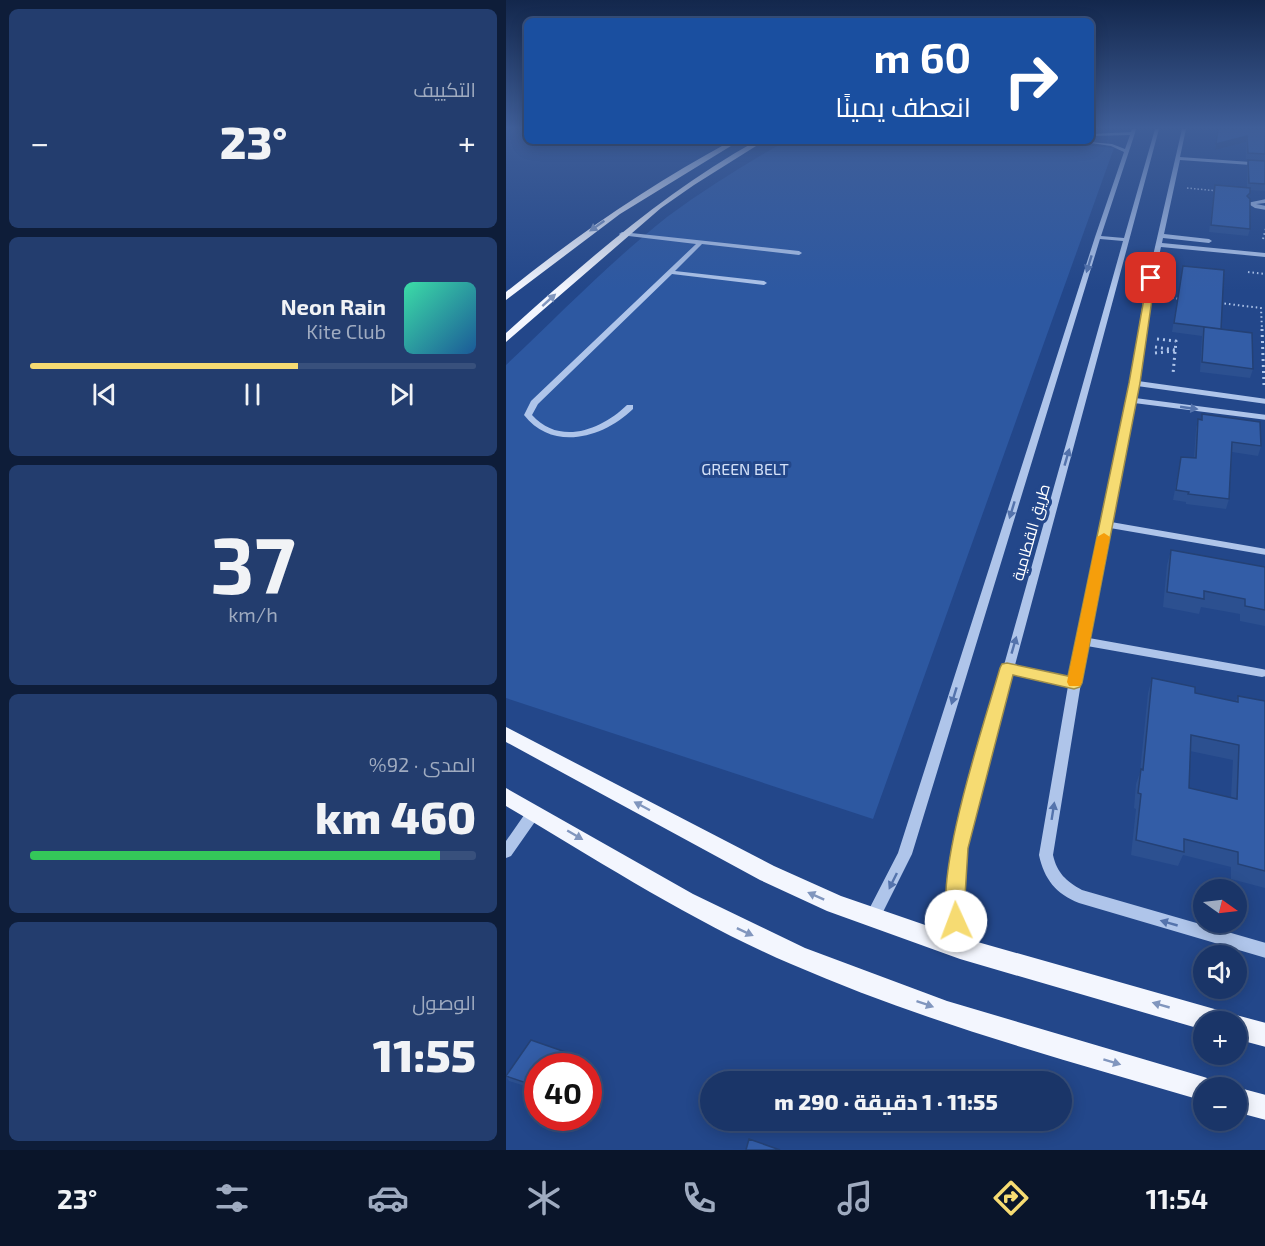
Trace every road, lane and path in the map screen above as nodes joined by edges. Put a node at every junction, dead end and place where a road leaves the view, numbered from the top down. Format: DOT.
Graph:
graph roads {
  1 [pos="664,183"];
  2 [pos="693,183"];
  3 [pos="1116,183"];
  4 [pos="1142,183"];
  5 [pos="1172,183"];
  6 [pos="1171,186"];
  7 [pos="1223,192"];
  8 [pos="1265,201"];
  9 [pos="1265,208"];
  10 [pos="622,234"];
  11 [pos="1098,237"];
  12 [pos="1127,240"];
  13 [pos="1160,240"];
  14 [pos="701,242"];
  15 [pos="1265,248"];
  16 [pos="799,253"];
  17 [pos="1265,255"];
  18 [pos="671,272"];
  19 [pos="764,283"];
  20 [pos="1147,295"];
  21 [pos="506,297"];
  22 [pos="1193,300"];
  23 [pos="1216,303"];
  24 [pos="1263,309"];
  25 [pos="1141,337"];
  26 [pos="506,339"];
  27 [pos="1158,339"];
  28 [pos="1264,342"];
  29 [pos="1175,350"];
  30 [pos="1134,383"];
  31 [pos="1172,388"];
  32 [pos="1131,400"];
  33 [pos="1265,402"];
  34 [pos="630,407"];
  35 [pos="1265,418"];
  36 [pos="1106,524"];
  37 [pos="1265,552"];
  38 [pos="1082,641"];
  39 [pos="1007,668"];
  40 [pos="1262,673"];
  41 [pos="1074,683"];
  42 [pos="506,734"];
  43 [pos="506,796"];
  44 [pos="534,812"];
  45 [pos="506,852"];
  46 [pos="872,919"];
  47 [pos="960,948"];
  48 [pos="1265,951"];
  49 [pos="1193,1015"];
  50 [pos="1247,1030"];
  51 [pos="1265,1035"];
  52 [pos="1193,1086"];
  53 [pos="1247,1102"];
  54 [pos="1265,1108"];
  1 -- 21 [label="main road, one-way"];
  2 -- 10 [label="main road"];
  3 -- 11 [label="street, طريق القطامية"];
  4 -- 12 [label="street, طريق القطامية"];
  5 -- 6 [label="street"];
  6 -- 7 [label="path"];
  6 -- 13 [label="street"];
  8 -- 9 [label="street"];
  10 -- 14 [label="street"];
  26 -- 10 [label="main road, one-way"];
  11 -- 12 [label="street"];
  11 -- 46 [label="street, طريق القطامية, one-way"];
  39 -- 12 [label="street, طريق القطامية, one-way"];
  13 -- 15 [label="street"];
  13 -- 17 [label="street"];
  13 -- 20 [label="street"];
  14 -- 16 [label="street"];
  14 -- 18 [label="street"];
  18 -- 19 [label="street"];
  18 -- 34 [label="street"];
  20 -- 22 [label="path"];
  20 -- 25 [label="street"];
  23 -- 24 [label="path"];
  24 -- 28 [label="path"];
  25 -- 27 [label="path"];
  25 -- 30 [label="street"];
  27 -- 29 [label="path"];
  27 -- 29 [label="path"];
  28 -- 33 [label="path"];
  29 -- 31 [label="path"];
  30 -- 31 [label="street"];
  30 -- 32 [label="street"];
  31 -- 33 [label="street"];
  32 -- 35 [label="street, one-way"];
  32 -- 36 [label="street"];
  36 -- 37 [label="street"];
  36 -- 38 [label="street"];
  38 -- 40 [label="street"];
  38 -- 41 [label="street"];
  39 -- 41 [label="street"];
  39 -- 47 [label="street, طريق القطامية"];
  48 -- 41 [label="street, one-way"];
  46 -- 42 [label="main road, one-way"];
  43 -- 44 [label="main road"];
  44 -- 45 [label="street"];
  44 -- 52 [label="main road, one-way"];
  46 -- 47 [label="main road"];
  49 -- 47 [label="main road, one-way"];
  50 -- 51 [label="main road"];
  53 -- 54 [label="main road"];
}
